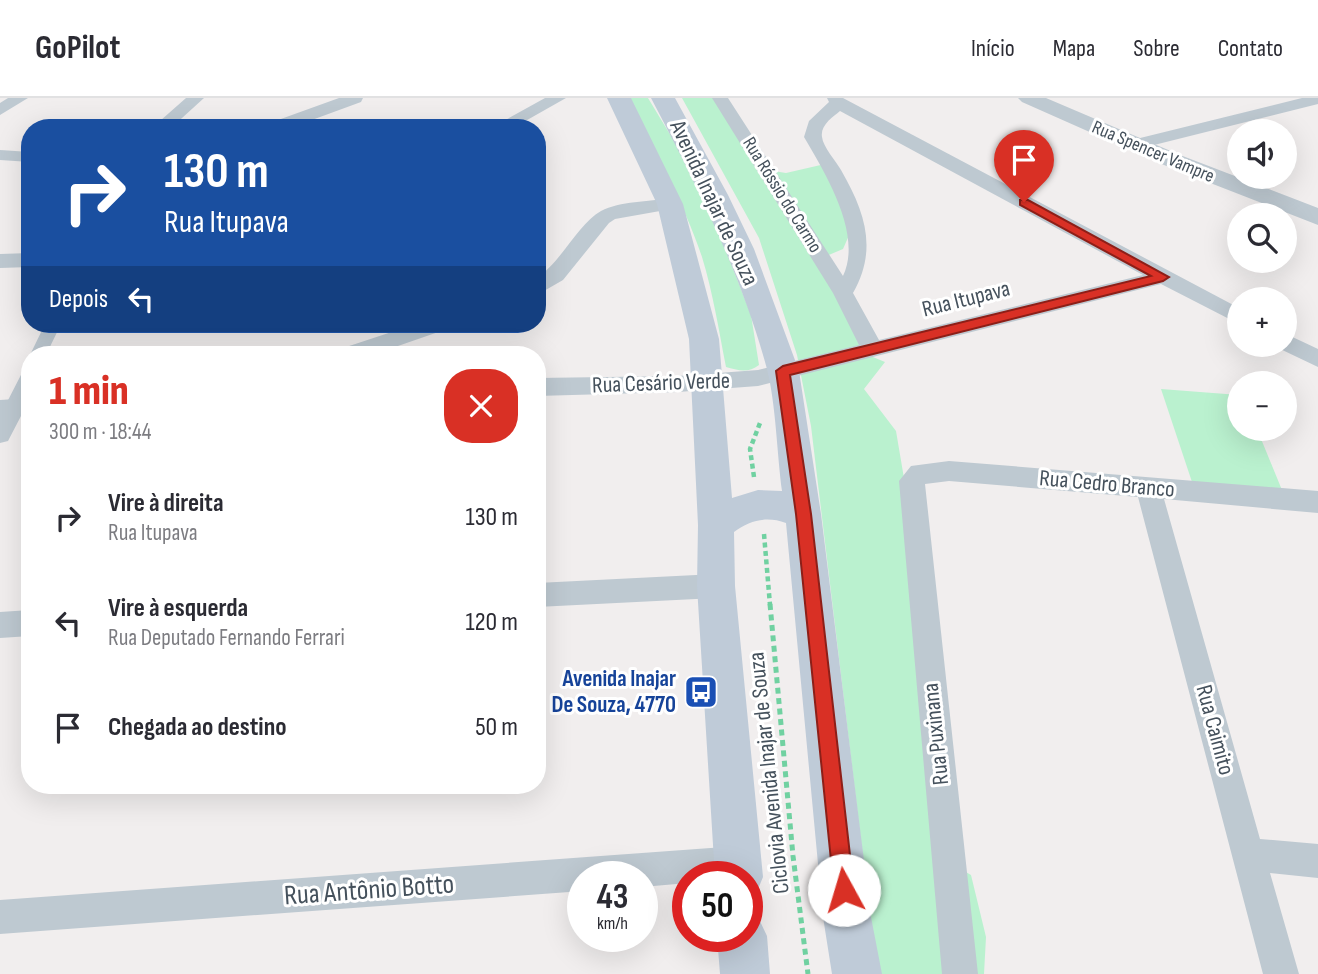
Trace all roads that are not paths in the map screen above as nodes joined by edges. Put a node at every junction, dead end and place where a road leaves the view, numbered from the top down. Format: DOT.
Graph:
graph roads {
  1 [pos="20,98"];
  2 [pos="196,98"];
  3 [pos="355,98"];
  4 [pos="558,98"];
  5 [pos="619,98"];
  6 [pos="663,98"];
  7 [pos="720,98"];
  8 [pos="1029,98"];
  9 [pos="1318,99"];
  10 [pos="837,100"];
  11 [pos="0,110"];
  12 [pos="171,119"];
  13 [pos="298,119"];
  14 [pos="517,119"];
  15 [pos="1134,145"];
  16 [pos="0,155"];
  17 [pos="21,156"];
  18 [pos="670,204"];
  19 [pos="1318,216"];
  20 [pos="21,260"];
  21 [pos="0,261"];
  22 [pos="1163,277"];
  23 [pos="546,282"];
  24 [pos="843,293"];
  25 [pos="1227,311"];
  26 [pos="413,333"];
  27 [pos="374,346"];
  28 [pos="1297,348"];
  29 [pos="873,350"];
  30 [pos="1318,359"];
  31 [pos="783,371"];
  32 [pos="706,382"];
  33 [pos="546,387"];
  34 [pos="14,408"];
  35 [pos="0,434"];
  36 [pos="1148,487"];
  37 [pos="912,493"];
  38 [pos="1318,502"];
  39 [pos="803,514"];
  40 [pos="716,525"];
  41 [pos="716,586"];
  42 [pos="546,595"];
  43 [pos="21,624"];
  44 [pos="0,625"];
  45 [pos="1249,854"];
  46 [pos="737,861"];
  47 [pos="1318,861"];
  48 [pos="672,874"];
  49 [pos="0,917"];
  50 [pos="743,952"];
  51 [pos="745,974"];
  52 [pos="858,974"];
  53 [pos="960,974"];
  54 [pos="1281,974"];
  1 -- 11 [label="street"];
  2 -- 12 [label="street"];
  3 -- 13 [label="street"];
  4 -- 14 [label="street"];
  5 -- 18 [label="main road, Avenida Inajar de Souza"];
  6 -- 31 [label="main road, Avenida Inajar de Souza"];
  7 -- 24 [label="street, Rua Róssio do Carmo"];
  8 -- 15 [label="street, Rua Spencer Vampre"];
  9 -- 15 [label="street"];
  10 -- 22 [label="street"];
  10 -- 24 [label="street, Rua Róssio do Carmo"];
  15 -- 19 [label="street, Rua Spencer Vampre"];
  16 -- 17 [label="street"];
  18 -- 23 [label="street"];
  18 -- 32 [label="main road, Avenida Inajar de Souza"];
  20 -- 21 [label="street"];
  22 -- 25 [label="street"];
  22 -- 29 [label="street, Rua Itupava"];
  24 -- 29 [label="street, Rua Róssio do Carmo"];
  26 -- 27 [label="street"];
  28 -- 30 [label="street"];
  29 -- 31 [label="street, Rua Itupava"];
  31 -- 32 [label="street, Rua Cesário Verde"];
  31 -- 39 [label="main road, Avenida Inajar de Souza"];
  32 -- 33 [label="street, Rua Cesário Verde"];
  32 -- 40 [label="main road, Avenida Inajar de Souza"];
  34 -- 35 [label="street"];
  36 -- 37 [label="street, Rua Cedro Branco"];
  36 -- 38 [label="street, Rua Cedro Branco"];
  36 -- 45 [label="street, Rua Caimito"];
  37 -- 53 [label="street, Rua Puxinana"];
  39 -- 40 [label="main road"];
  39 -- 52 [label="main road, Avenida Inajar de Souza"];
  40 -- 41 [label="main road, Avenida Inajar de Souza"];
  41 -- 42 [label="street"];
  41 -- 46 [label="main road, Avenida Inajar de Souza"];
  43 -- 44 [label="street"];
  45 -- 47 [label="street"];
  45 -- 54 [label="street, Rua Caimito"];
  48 -- 49 [label="street, Rua Antônio Botto"];
  50 -- 51 [label="main road"];
}
